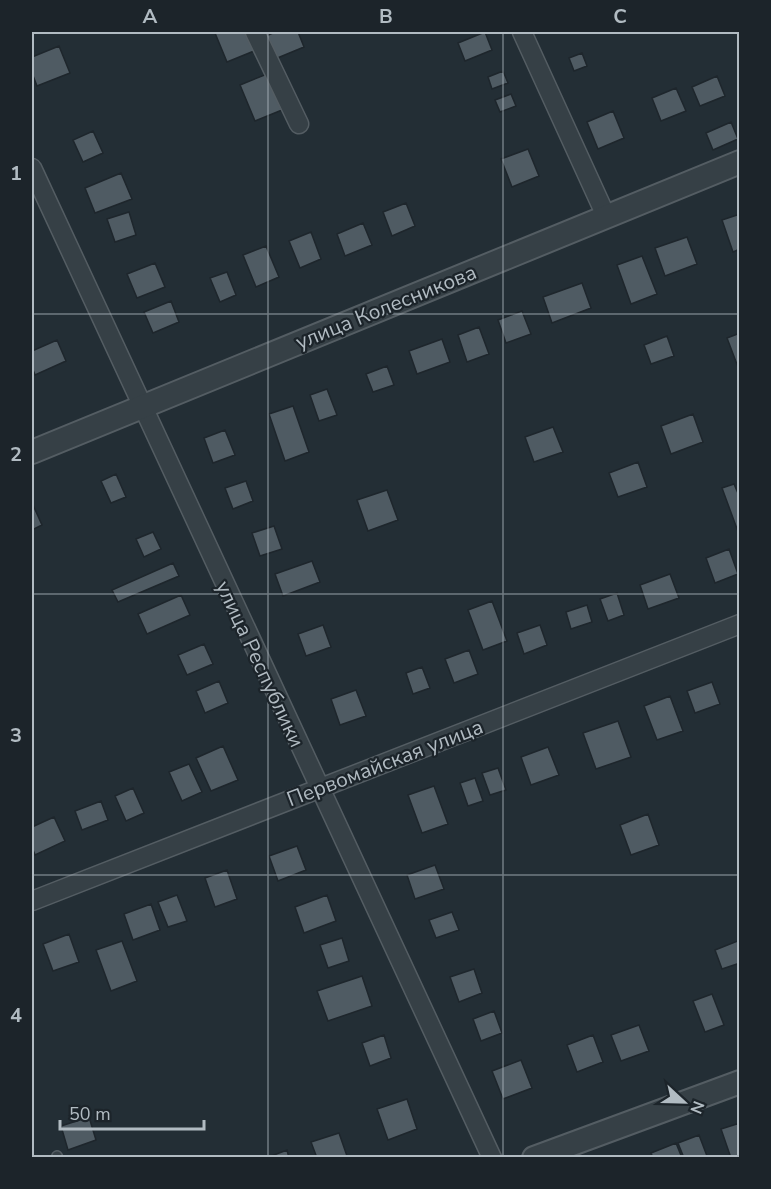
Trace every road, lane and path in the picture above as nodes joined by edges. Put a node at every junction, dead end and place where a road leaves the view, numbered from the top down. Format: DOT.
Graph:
graph roads {
  1 [pos="255,32"];
  2 [pos="522,32"];
  3 [pos="299,124"];
  4 [pos="740,162"];
  5 [pos="32,168"];
  6 [pos="606,216"];
  7 [pos="141,408"];
  8 [pos="32,452"];
  9 [pos="740,624"];
  10 [pos="318,789"];
  11 [pos="32,901"];
  12 [pos="740,1082"];
  13 [pos="492,1158"];
  14 [pos="534,1158"];
  1 -- 3 [label="street"];
  2 -- 6 [label="street"];
  4 -- 6 [label="street, улица Колесникова"];
  5 -- 7 [label="street, улица Республики"];
  6 -- 7 [label="street, улица Колесникова"];
  7 -- 8 [label="street, улица Колесникова"];
  7 -- 10 [label="street, улица Республики"];
  9 -- 10 [label="street, Первомайская улица"];
  10 -- 11 [label="street, Первомайская улица"];
  10 -- 13 [label="street, улица Республики"];
  12 -- 14 [label="street"];
}
